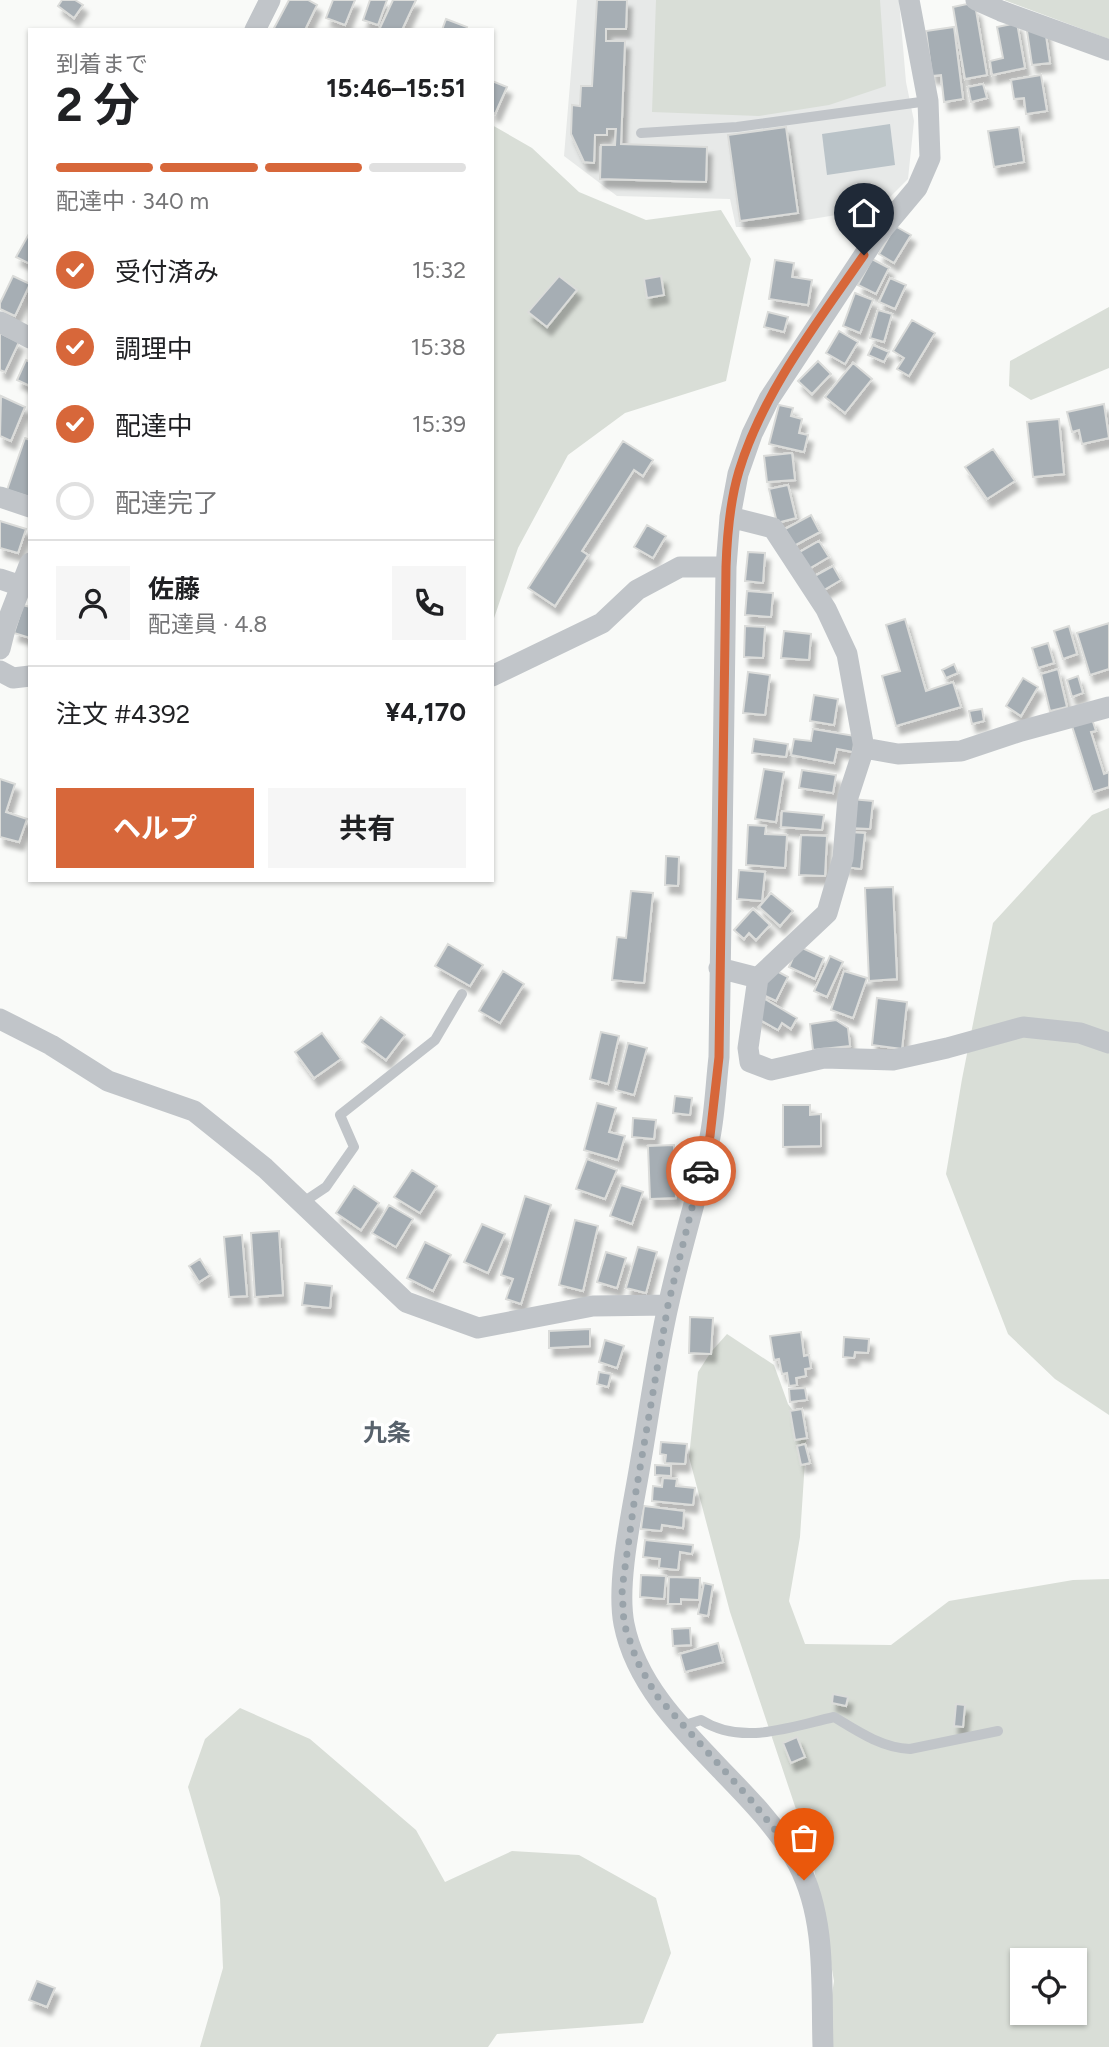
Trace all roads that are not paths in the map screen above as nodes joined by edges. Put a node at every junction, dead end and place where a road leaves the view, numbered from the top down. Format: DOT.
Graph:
graph roads {
  1 [pos="270,0"];
  2 [pos="909,0"];
  3 [pos="976,0"];
  4 [pos="256,28"];
  5 [pos="1109,50"];
  6 [pos="928,101"];
  7 [pos="641,133"];
  8 [pos="0,322"];
  9 [pos="28,337"];
  10 [pos="0,497"];
  11 [pos="28,507"];
  12 [pos="730,517"];
  13 [pos="726,567"];
  14 [pos="28,568"];
  15 [pos="0,579"];
  16 [pos="21,586"];
  17 [pos="0,649"];
  18 [pos="0,671"];
  19 [pos="28,676"];
  20 [pos="494,676"];
  21 [pos="1109,707"];
  22 [pos="864,748"];
  23 [pos="719,968"];
  24 [pos="758,978"];
  25 [pos="462,994"];
  26 [pos="0,1019"];
  27 [pos="1109,1042"];
  28 [pos="302,1203"];
  29 [pos="668,1305"];
  30 [pos="682,1726"];
  31 [pos="998,1731"];
  32 [pos="823,2047"];
  1 -- 4 [label="street"];
  2 -- 6 [label="street"];
  3 -- 5 [label="street"];
  6 -- 7 [label="lane"];
  6 -- 12 [label="street"];
  8 -- 9 [label="street"];
  10 -- 11 [label="street"];
  12 -- 13 [label="street"];
  12 -- 22 [label="street"];
  13 -- 20 [label="street"];
  13 -- 23 [label="street"];
  14 -- 16 [label="street"];
  15 -- 16 [label="street"];
  16 -- 17 [label="street"];
  18 -- 19 [label="street"];
  21 -- 22 [label="street"];
  22 -- 24 [label="street"];
  23 -- 24 [label="street"];
  23 -- 29 [label="street"];
  24 -- 27 [label="street"];
  25 -- 28 [label="lane"];
  26 -- 28 [label="street"];
  28 -- 29 [label="street"];
  29 -- 30 [label="street"];
  30 -- 31 [label="lane"];
  30 -- 32 [label="street"];
}
